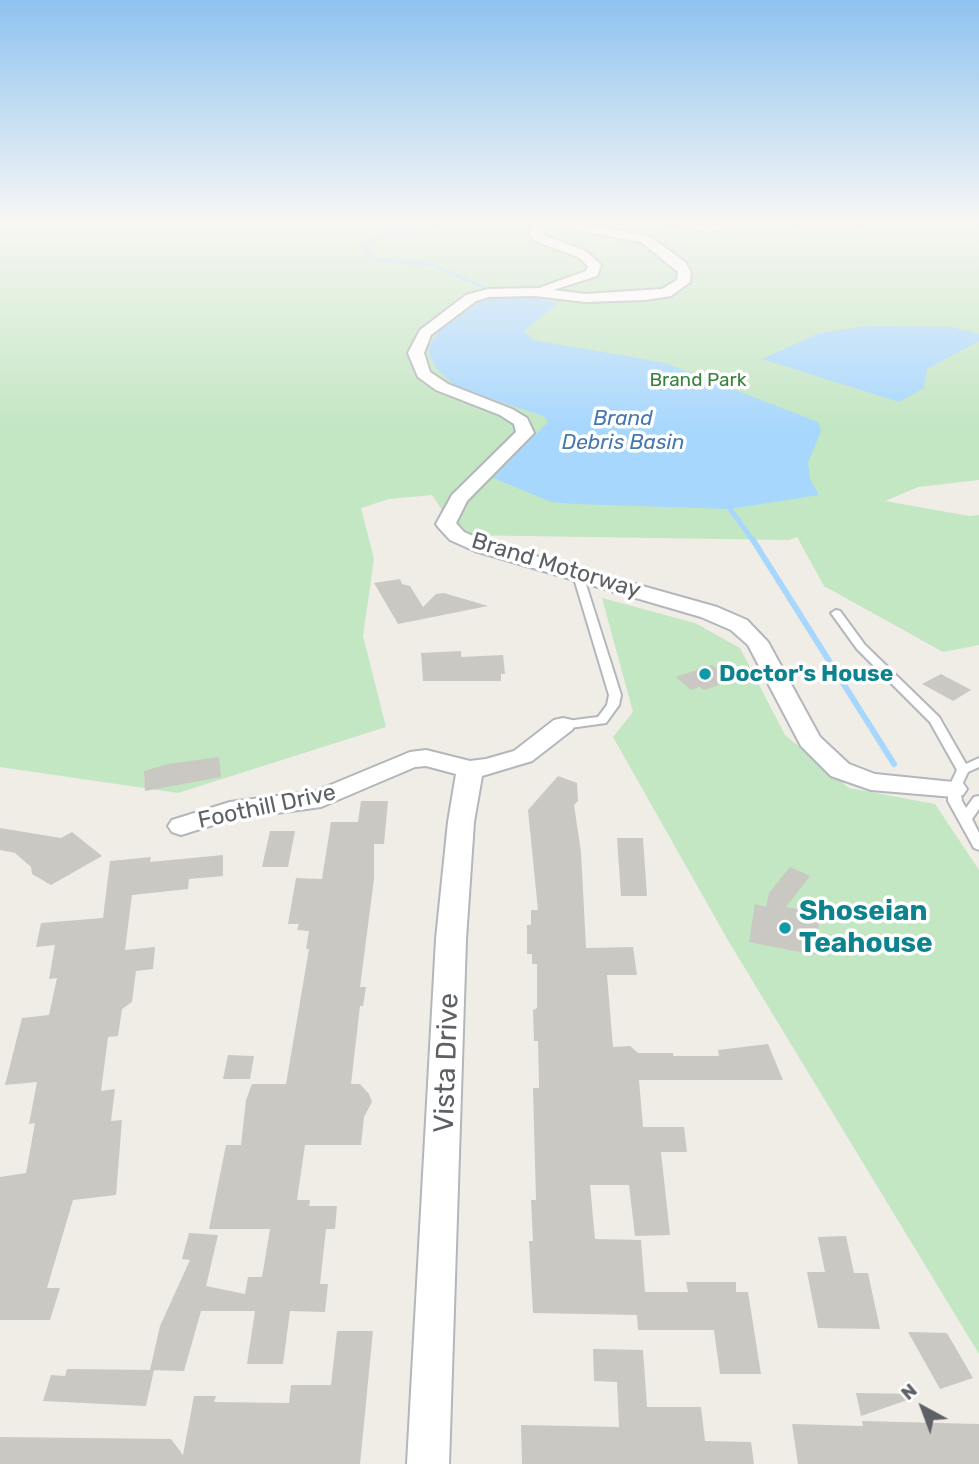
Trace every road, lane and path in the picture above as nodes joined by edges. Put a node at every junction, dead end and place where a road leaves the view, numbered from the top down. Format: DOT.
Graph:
graph roads {
  1 [pos="499,291"];
  2 [pos="511,291"];
  3 [pos="669,291"];
  4 [pos="535,292"];
  5 [pos="578,575"];
  6 [pos="836,613"];
  7 [pos="563,725"];
  8 [pos="979,762"];
  9 [pos="470,769"];
  10 [pos="958,780"];
  11 [pos="979,800"];
  12 [pos="964,820"];
  13 [pos="181,826"];
  14 [pos="979,845"];
  15 [pos="428,1464"];
  1 -- 5 [label="street, Brand Motorway"];
  2 -- 4 [label="street, Brand Motorway"];
  3 -- 4 [label="street, Brand Motorway"];
  5 -- 7 [label="lane"];
  5 -- 10 [label="street, Brand Motorway"];
  6 -- 10 [label="lane"];
  7 -- 9 [label="street"];
  8 -- 10 [label="lane"];
  9 -- 13 [label="street, Foothill Drive"];
  9 -- 15 [label="street, Vista Drive"];
  10 -- 12 [label="lane"];
  11 -- 12 [label="lane"];
  12 -- 14 [label="lane"];
}
